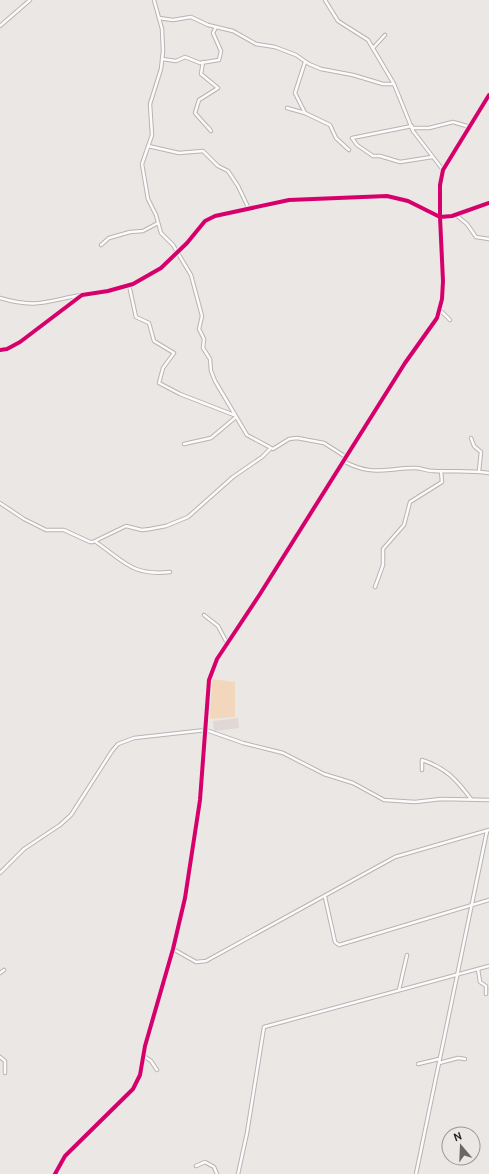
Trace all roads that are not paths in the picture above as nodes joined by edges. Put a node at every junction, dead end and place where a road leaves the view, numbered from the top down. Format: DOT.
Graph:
graph roads {
  1 [pos="30,0"];
  2 [pos="154,0"];
  3 [pos="325,0"];
  4 [pos="159,18"];
  5 [pos="0,26"];
  6 [pos="216,27"];
  7 [pos="385,35"];
  8 [pos="373,48"];
  9 [pos="162,59"];
  10 [pos="203,62"];
  11 [pos="305,62"];
  12 [pos="394,84"];
  13 [pos="489,95"];
  14 [pos="287,108"];
  15 [pos="305,113"];
  16 [pos="208,127"];
  17 [pos="412,127"];
  18 [pos="470,127"];
  19 [pos="148,146"];
  20 [pos="349,150"];
  21 [pos="432,156"];
  22 [pos="443,170"];
  23 [pos="489,203"];
  24 [pos="249,209"];
  25 [pos="455,215"];
  26 [pos="440,217"];
  27 [pos="158,223"];
  28 [pos="489,239"];
  29 [pos="101,245"];
  30 [pos="177,252"];
  31 [pos="129,285"];
  32 [pos="82,295"];
  33 [pos="0,298"];
  34 [pos="439,313"];
  35 [pos="450,320"];
  36 [pos="0,350"];
  37 [pos="235,416"];
  38 [pos="471,438"];
  39 [pos="184,444"];
  40 [pos="270,449"];
  41 [pos="346,457"];
  42 [pos="343,461"];
  43 [pos="441,471"];
  44 [pos="479,471"];
  45 [pos="489,473"];
  46 [pos="0,503"];
  47 [pos="96,542"];
  48 [pos="170,572"];
  49 [pos="375,587"];
  50 [pos="204,615"];
  51 [pos="227,643"];
  52 [pos="206,730"];
  53 [pos="422,770"];
  54 [pos="471,799"];
  55 [pos="489,800"];
  56 [pos="488,830"];
  57 [pos="0,873"];
  58 [pos="325,897"];
  59 [pos="489,900"];
  60 [pos="472,904"];
  61 [pos="173,949"];
  62 [pos="407,955"];
  63 [pos="489,966"];
  64 [pos="478,969"];
  65 [pos="4,970"];
  66 [pos="0,973"];
  67 [pos="457,975"];
  68 [pos="399,990"];
  69 [pos="486,994"];
  70 [pos="144,1056"];
  71 [pos="0,1057"];
  72 [pos="440,1059"];
  73 [pos="465,1059"];
  74 [pos="439,1063"];
  75 [pos="418,1064"];
  76 [pos="157,1070"];
  77 [pos="5,1073"];
  78 [pos="196,1166"];
  79 [pos="56,1174"];
  80 [pos="217,1174"];
  81 [pos="238,1174"];
  82 [pos="416,1174"];
  1 -- 5 [label="street"];
  2 -- 4 [label="street"];
  3 -- 8 [label="street"];
  4 -- 6 [label="street"];
  4 -- 9 [label="street"];
  6 -- 10 [label="street"];
  6 -- 11 [label="street"];
  7 -- 8 [label="street"];
  8 -- 12 [label="street"];
  9 -- 10 [label="street"];
  9 -- 19 [label="street"];
  10 -- 16 [label="street"];
  11 -- 12 [label="street"];
  11 -- 15 [label="street"];
  12 -- 17 [label="street"];
  13 -- 18 [label="street"];
  14 -- 15 [label="street"];
  15 -- 20 [label="street"];
  17 -- 18 [label="street"];
  17 -- 21 [label="street"];
  17 -- 21 [label="street"];
  18 -- 22 [label="street"];
  19 -- 24 [label="street"];
  19 -- 27 [label="street"];
  21 -- 22 [label="street"];
  22 -- 26 [label="street"];
  23 -- 25 [label="street"];
  24 -- 26 [label="street"];
  24 -- 30 [label="street"];
  25 -- 26 [label="street"];
  25 -- 28 [label="street"];
  26 -- 34 [label="street"];
  27 -- 29 [label="street"];
  27 -- 30 [label="street"];
  30 -- 31 [label="street"];
  30 -- 37 [label="street"];
  31 -- 32 [label="street"];
  31 -- 37 [label="street"];
  32 -- 33 [label="street"];
  32 -- 36 [label="street"];
  34 -- 35 [label="street"];
  34 -- 41 [label="street"];
  37 -- 39 [label="street"];
  37 -- 40 [label="street"];
  38 -- 44 [label="street"];
  40 -- 41 [label="street"];
  40 -- 47 [label="street"];
  41 -- 42 [label="street"];
  42 -- 43 [label="street"];
  42 -- 51 [label="street"];
  43 -- 44 [label="street"];
  43 -- 49 [label="street"];
  44 -- 45 [label="street"];
  46 -- 47 [label="street"];
  47 -- 48 [label="street"];
  50 -- 51 [label="street"];
  51 -- 52 [label="street"];
  52 -- 54 [label="street"];
  52 -- 57 [label="street"];
  52 -- 61 [label="street"];
  53 -- 54 [label="street"];
  54 -- 55 [label="street"];
  56 -- 58 [label="street"];
  56 -- 60 [label="street"];
  58 -- 60 [label="street"];
  58 -- 61 [label="street"];
  59 -- 60 [label="street"];
  60 -- 67 [label="street"];
  61 -- 70 [label="street"];
  62 -- 68 [label="street"];
  63 -- 64 [label="street"];
  64 -- 67 [label="street"];
  64 -- 69 [label="street"];
  65 -- 66 [label="street"];
  67 -- 68 [label="street"];
  67 -- 72 [label="street"];
  68 -- 81 [label="street"];
  70 -- 76 [label="street"];
  70 -- 79 [label="street"];
  71 -- 77 [label="street"];
  72 -- 74 [label="street"];
  72 -- 75 [label="street"];
  73 -- 74 [label="street"];
  74 -- 82 [label="street"];
  78 -- 80 [label="street"];
}
